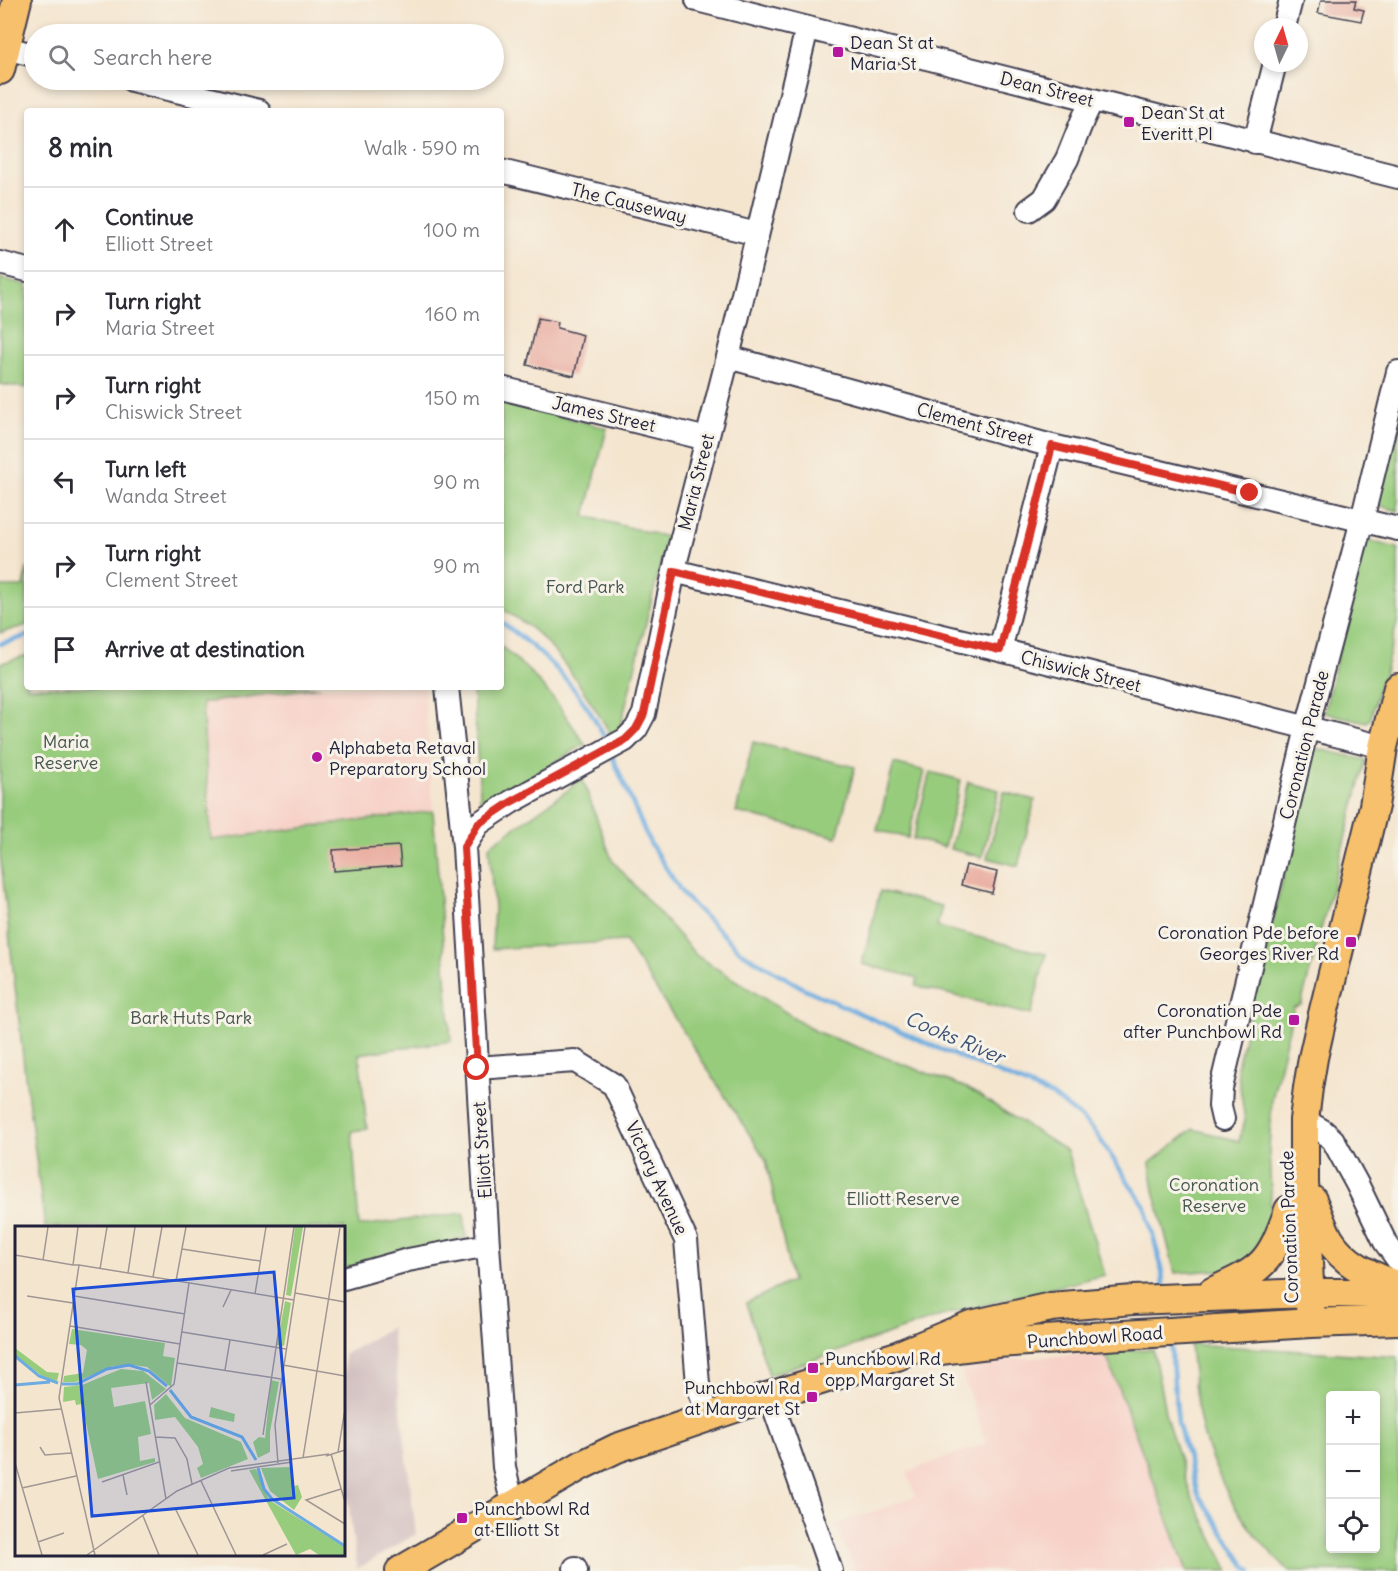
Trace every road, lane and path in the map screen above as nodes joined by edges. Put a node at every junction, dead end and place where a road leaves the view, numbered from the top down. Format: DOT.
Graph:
graph roads {
  1 [pos="17,0"];
  2 [pos="1290,0"];
  3 [pos="710,2"];
  4 [pos="1286,18"];
  5 [pos="807,28"];
  6 [pos="24,56"];
  7 [pos="3,59"];
  8 [pos="1273,72"];
  9 [pos="173,90"];
  10 [pos="1092,100"];
  11 [pos="247,108"];
  12 [pos="1255,142"];
  13 [pos="504,172"];
  14 [pos="1398,177"];
  15 [pos="1029,210"];
  16 [pos="757,234"];
  17 [pos="0,263"];
  18 [pos="24,269"];
  19 [pos="728,357"];
  20 [pos="1398,372"];
  21 [pos="504,389"];
  22 [pos="707,438"];
  23 [pos="1052,446"];
  24 [pos="1362,520"];
  25 [pos="1398,529"];
  26 [pos="674,571"];
  27 [pos="1000,650"];
  28 [pos="1398,688"];
  29 [pos="447,690"];
  30 [pos="1307,728"];
  31 [pos="1383,747"];
  32 [pos="464,847"];
  33 [pos="477,1068"];
  34 [pos="1223,1119"];
  35 [pos="1304,1120"];
  36 [pos="1304,1182"];
  37 [pos="1289,1210"];
  38 [pos="488,1245"];
  39 [pos="1398,1260"];
  40 [pos="345,1278"];
  41 [pos="1398,1286"];
  42 [pos="1398,1293"];
  43 [pos="1292,1294"];
  44 [pos="1195,1297"];
  45 [pos="1398,1320"];
  46 [pos="1303,1323"];
  47 [pos="897,1356"];
  48 [pos="770,1396"];
  49 [pos="708,1417"];
  50 [pos="516,1503"];
  51 [pos="400,1571"];
  52 [pos="831,1571"];
  1 -- 7 [label="main road"];
  2 -- 4 [label="street"];
  3 -- 5 [label="street, Dean Street"];
  5 -- 10 [label="street, Dean Street"];
  5 -- 16 [label="street, Maria Street"];
  6 -- 7 [label="street"];
  8 -- 12 [label="street"];
  9 -- 11 [label="street"];
  10 -- 12 [label="street, Dean Street"];
  10 -- 15 [label="street"];
  12 -- 14 [label="street, Dean Street"];
  13 -- 16 [label="street, The Causeway"];
  16 -- 19 [label="street, Maria Street"];
  17 -- 18 [label="street"];
  19 -- 22 [label="street, Maria Street"];
  19 -- 23 [label="street, Clement Street"];
  20 -- 24 [label="street, Coronation Parade"];
  21 -- 22 [label="street, James Street"];
  22 -- 26 [label="street, Maria Street"];
  23 -- 24 [label="street, Clement Street"];
  23 -- 27 [label="street"];
  24 -- 25 [label="street, Clement Street"];
  24 -- 30 [label="street, Coronation Parade"];
  26 -- 27 [label="street, Chiswick Street"];
  26 -- 32 [label="street, Maria Street"];
  27 -- 30 [label="street, Chiswick Street"];
  28 -- 31 [label="main road, Coronation Parade"];
  29 -- 32 [label="street, Elliott Street"];
  30 -- 31 [label="street, Chiswick Street"];
  30 -- 34 [label="street, Coronation Parade"];
  31 -- 35 [label="main road, Coronation Parade"];
  31 -- 37 [label="main road, Coronation Parade"];
  32 -- 33 [label="street, Elliott Street"];
  33 -- 38 [label="street, Elliott Street"];
  33 -- 49 [label="street, Victory Avenue"];
  35 -- 36 [label="main road, Coronation Parade"];
  35 -- 39 [label="street"];
  36 -- 41 [label="main road"];
  36 -- 43 [label="main road, Coronation Parade"];
  37 -- 43 [label="main road, Coronation Parade"];
  37 -- 44 [label="main road"];
  38 -- 40 [label="street"];
  38 -- 50 [label="street, Elliott Street"];
  42 -- 43 [label="main road, Punchbowl Road"];
  43 -- 44 [label="main road, Punchbowl Road"];
  43 -- 46 [label="main road, Coronation Parade"];
  44 -- 47 [label="main road, Punchbowl Road"];
  45 -- 46 [label="main road, Punchbowl Road"];
  46 -- 47 [label="main road, Punchbowl Road"];
  47 -- 48 [label="main road, Punchbowl Road"];
  48 -- 49 [label="main road, Punchbowl Road"];
  48 -- 52 [label="street"];
  49 -- 50 [label="main road, Punchbowl Road"];
  50 -- 51 [label="main road, Punchbowl Road"];
}
